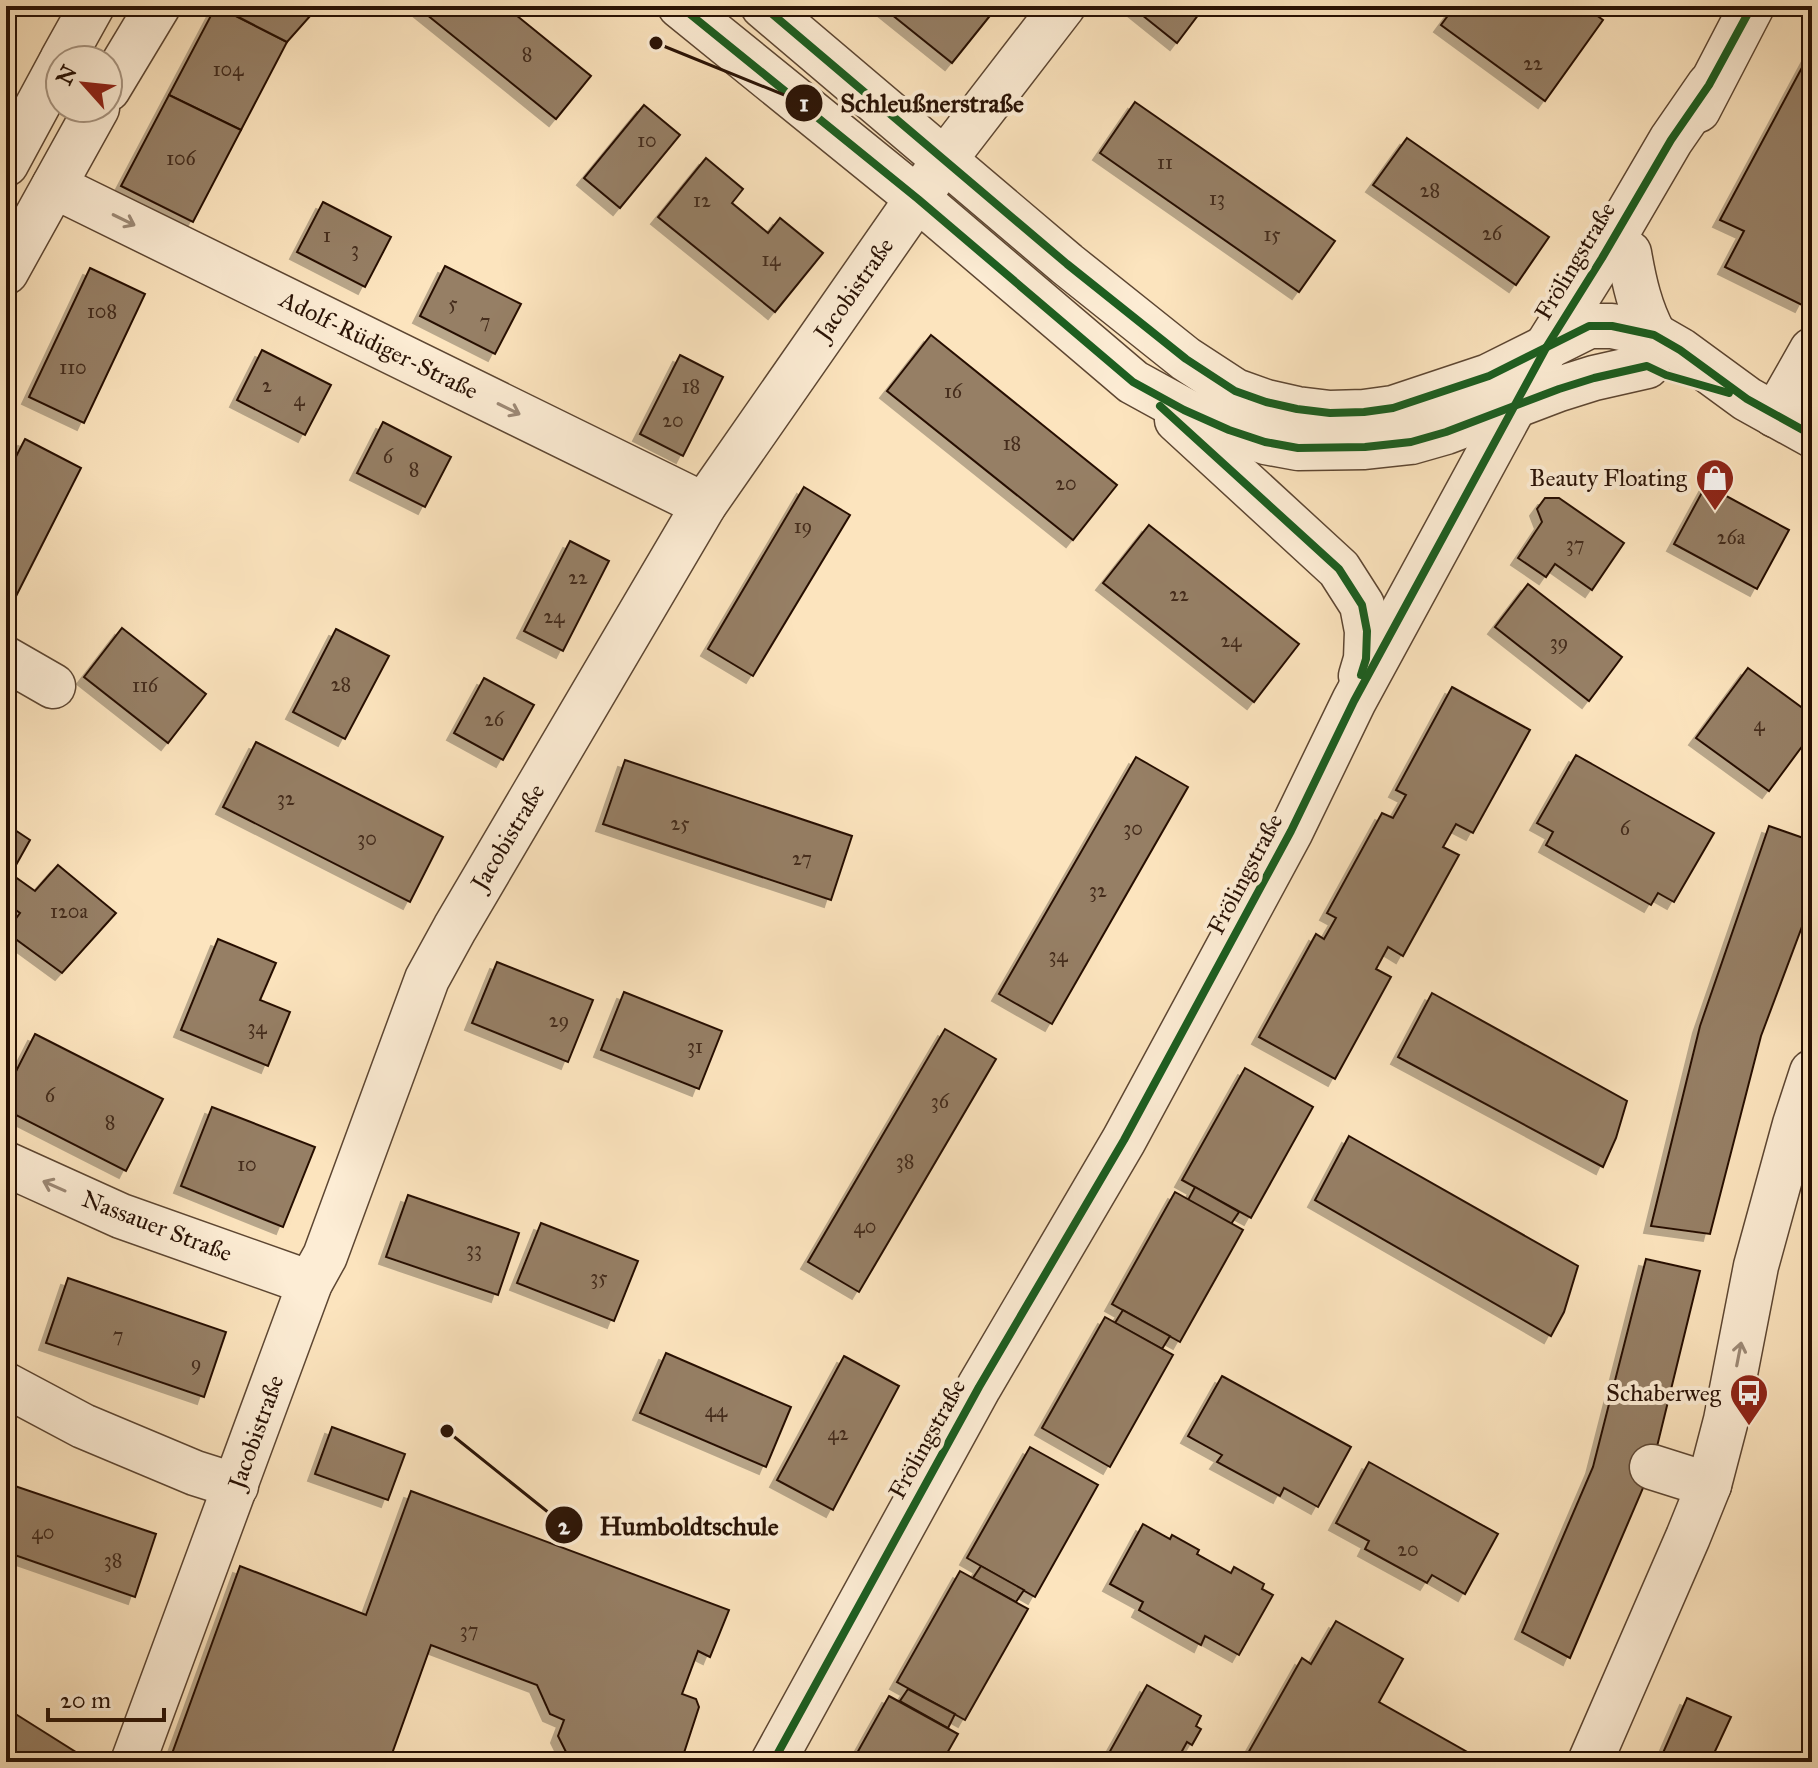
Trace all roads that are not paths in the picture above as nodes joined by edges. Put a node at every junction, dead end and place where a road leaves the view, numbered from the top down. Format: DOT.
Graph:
graph roads {
  1 [pos="92,6"];
  2 [pos="158,6"];
  3 [pos="680,6"];
  4 [pos="763,6"];
  5 [pos="1063,6"];
  6 [pos="1752,6"];
  7 [pos="71,44"];
  8 [pos="124,62"];
  9 [pos="44,94"];
  10 [pos="88,124"];
  11 [pos="945,159"];
  12 [pos="6,164"];
  13 [pos="54,186"];
  14 [pos="918,199"];
  15 [pos="1615,256"];
  16 [pos="6,272"];
  17 [pos="1589,326"];
  18 [pos="1547,346"];
  19 [pos="1650,350"];
  20 [pos="1812,350"];
  21 [pos="1133,382"];
  22 [pos="1514,407"];
  23 [pos="1778,416"];
  24 [pos="704,505"];
  25 [pos="6,659"];
  26 [pos="53,686"];
  27 [pos="1354,701"];
  28 [pos="1812,1072"];
  29 [pos="6,1164"];
  30 [pos="310,1283"];
  31 [pos="6,1385"];
  32 [pos="1652,1467"];
  33 [pos="1709,1485"];
  34 [pos="236,1486"];
  35 [pos="133,1762"];
  36 [pos="773,1762"];
  37 [pos="1590,1762"];
  1 -- 7 [label="street"];
  2 -- 8 [label="street"];
  3 -- 14 [label="street"];
  4 -- 11 [label="street"];
  5 -- 11 [label="street, Jacobistraße"];
  6 -- 15 [label="street, Frölingstraße"];
  9 -- 12 [label="street"];
  10 -- 13 [label="street"];
  11 -- 14 [label="street, Jacobistraße"];
  11 -- 18 [label="street"];
  13 -- 16 [label="street"];
  13 -- 24 [label="street, Adolf-Rüdiger-Straße, one-way"];
  14 -- 21 [label="street"];
  14 -- 24 [label="street, Jacobistraße"];
  15 -- 17 [label="street, Frölingstraße"];
  15 -- 18 [label="street, Frölingstraße"];
  15 -- 19 [label="street, Frölingstraße"];
  17 -- 18 [label="street"];
  17 -- 19 [label="street, Frölingstraße"];
  17 -- 22 [label="street, Frölingstraße"];
  18 -- 22 [label="street, Frölingstraße"];
  19 -- 22 [label="street"];
  19 -- 23 [label="street"];
  20 -- 23 [label="street"];
  21 -- 22 [label="street"];
  21 -- 27 [label="street"];
  22 -- 27 [label="street, Frölingstraße"];
  24 -- 30 [label="street, Jacobistraße"];
  25 -- 26 [label="street"];
  27 -- 36 [label="street, Frölingstraße"];
  33 -- 28 [label="street, one-way"];
  30 -- 29 [label="street, Nassauer Straße, one-way"];
  30 -- 34 [label="street, Jacobistraße"];
  31 -- 34 [label="street"];
  32 -- 33 [label="street"];
  33 -- 37 [label="street"];
  34 -- 35 [label="street, Jacobistraße"];
}
